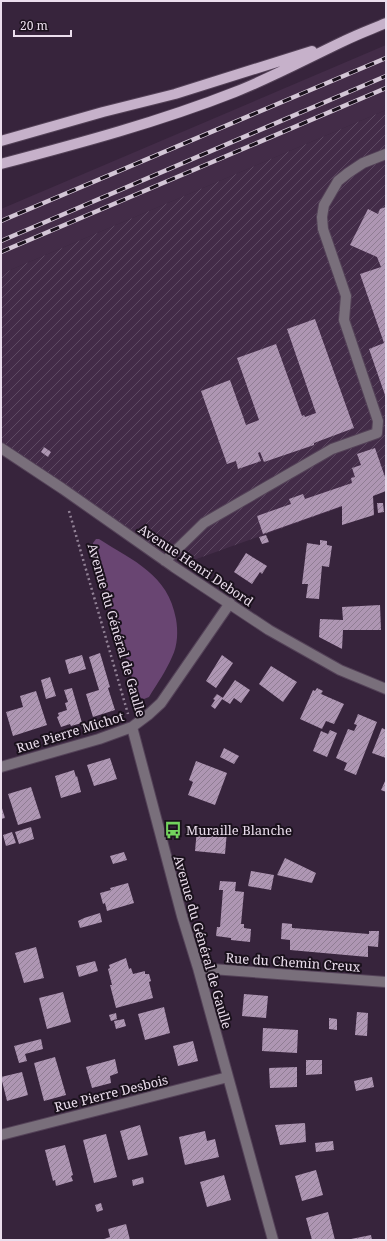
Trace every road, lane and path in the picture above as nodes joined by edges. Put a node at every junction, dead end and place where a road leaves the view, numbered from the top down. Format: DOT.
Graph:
graph roads {
  1 [pos="386,23"];
  2 [pos="344,41"];
  3 [pos="1,141"];
  4 [pos="386,154"];
  5 [pos="1,164"];
  6 [pos="1,448"];
  7 [pos="63,489"];
  8 [pos="165,561"];
  9 [pos="230,603"];
  10 [pos="386,689"];
  11 [pos="132,727"];
  12 [pos="1,767"];
  13 [pos="198,968"];
  14 [pos="386,982"];
  15 [pos="228,1077"];
  16 [pos="1,1135"];
  17 [pos="273,1240"];
  1 -- 2 [label="main road"];
  2 -- 3 [label="main road"];
  2 -- 5 [label="main road"];
  4 -- 8 [label="street"];
  6 -- 7 [label="street, Avenue Henri Debord"];
  7 -- 8 [label="street, Avenue Henri Debord"];
  7 -- 11 [label="path, Avenue du Général de Gaulle"];
  8 -- 9 [label="street, Avenue Henri Debord"];
  9 -- 10 [label="street, Avenue Henri Debord"];
  9 -- 11 [label="street, Rue Pierre Michot"];
  11 -- 12 [label="street, Rue Pierre Michot"];
  11 -- 13 [label="street, Avenue du Général de Gaulle"];
  13 -- 14 [label="street, Rue du Chemin Creux"];
  13 -- 15 [label="street, Avenue du Général de Gaulle"];
  15 -- 16 [label="street, Rue Pierre Desbois"];
  15 -- 17 [label="street, Avenue du Général de Gaulle"];
}
